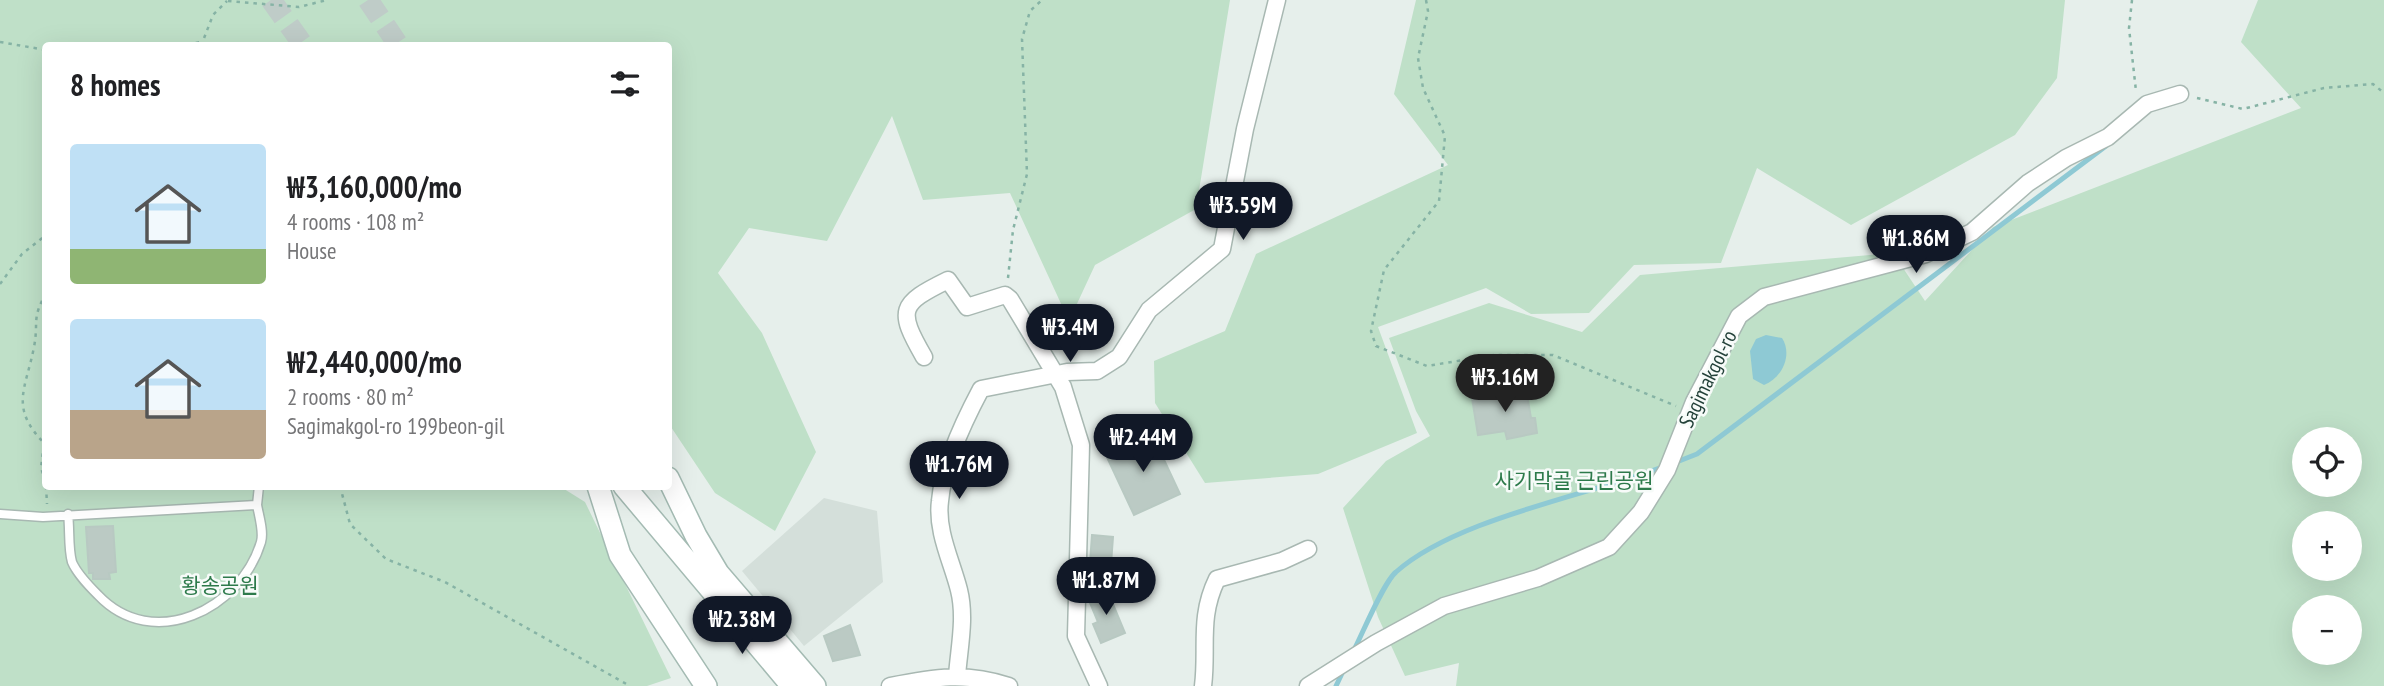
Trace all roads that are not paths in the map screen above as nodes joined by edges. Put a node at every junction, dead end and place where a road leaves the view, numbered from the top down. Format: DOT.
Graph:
graph roads {
  1 [pos="1277,0"];
  2 [pos="2180,94"];
  3 [pos="924,357"];
  4 [pos="1061,373"];
  5 [pos="672,486"];
  6 [pos="259,490"];
  7 [pos="599,490"];
  8 [pos="628,490"];
  9 [pos="257,505"];
  10 [pos="0,514"];
  11 [pos="68,514"];
  12 [pos="1308,549"];
  13 [pos="726,595"];
  14 [pos="957,676"];
  15 [pos="706,686"];
  16 [pos="792,686"];
  17 [pos="815,686"];
  18 [pos="890,686"];
  19 [pos="1009,686"];
  20 [pos="1098,686"];
  21 [pos="1203,686"];
  22 [pos="1308,686"];
  1 -- 4 [label="street"];
  2 -- 22 [label="street, Sagimakgol-ro"];
  3 -- 4 [label="street"];
  4 -- 14 [label="street"];
  4 -- 20 [label="street"];
  5 -- 13 [label="main road"];
  6 -- 9 [label="lane"];
  7 -- 15 [label="main road"];
  8 -- 13 [label="main road"];
  9 -- 11 [label="lane"];
  9 -- 11 [label="lane"];
  10 -- 11 [label="lane"];
  12 -- 21 [label="street"];
  13 -- 16 [label="main road"];
  13 -- 17 [label="main road"];
  14 -- 18 [label="street"];
  14 -- 19 [label="street"];
}
